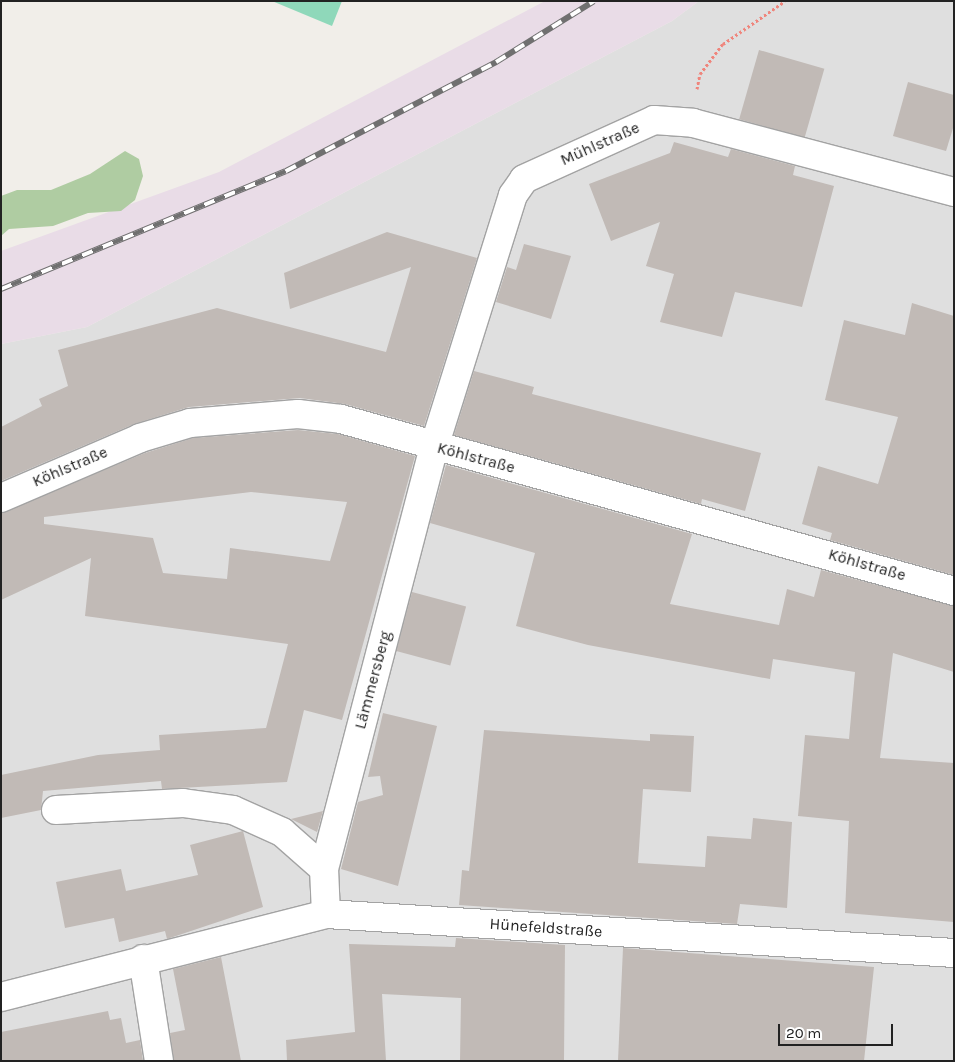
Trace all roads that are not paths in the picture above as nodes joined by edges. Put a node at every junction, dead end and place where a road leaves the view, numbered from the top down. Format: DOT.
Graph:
graph roads {
  1 [pos="954,192"];
  2 [pos="434,447"];
  3 [pos="1,498"];
  4 [pos="954,591"];
  5 [pos="56,810"];
  6 [pos="324,869"];
  7 [pos="326,914"];
  8 [pos="954,953"];
  9 [pos="143,959"];
  10 [pos="1,997"];
  11 [pos="159,1061"];
  1 -- 2 [label="street, Mühlstraße"];
  2 -- 3 [label="street, Köhlstraße"];
  2 -- 4 [label="street, Köhlstraße"];
  2 -- 6 [label="street, Lämmersberg"];
  5 -- 6 [label="street"];
  6 -- 7 [label="street, Lämmersberg"];
  7 -- 8 [label="street, Hünefeldstraße"];
  7 -- 9 [label="street, Hünefeldstraße"];
  9 -- 10 [label="street, Hünefeldstraße"];
  9 -- 11 [label="street"];
}
